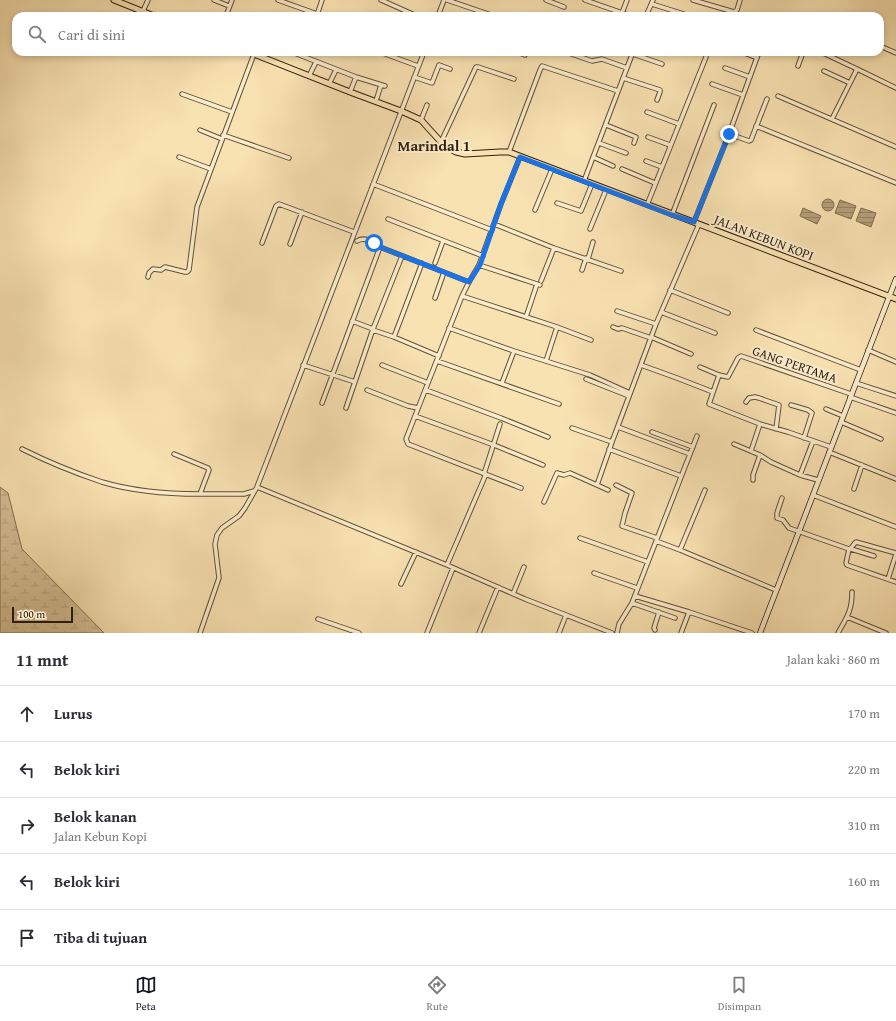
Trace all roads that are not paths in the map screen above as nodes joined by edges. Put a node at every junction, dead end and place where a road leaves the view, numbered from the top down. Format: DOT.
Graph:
graph roads {
  1 [pos="114,0"];
  2 [pos="148,0"];
  3 [pos="214,0"];
  4 [pos="232,0"];
  5 [pos="278,0"];
  6 [pos="322,0"];
  7 [pos="381,0"];
  8 [pos="446,0"];
  9 [pos="546,0"];
  10 [pos="585,0"];
  11 [pos="627,0"];
  12 [pos="693,0"];
  13 [pos="740,0"];
  14 [pos="652,2"];
  15 [pos="229,6"];
  16 [pos="564,7"];
  17 [pos="143,11"];
  18 [pos="227,12"];
  19 [pos="309,12"];
  20 [pos="318,12"];
  21 [pos="408,12"];
  22 [pos="440,12"];
  23 [pos="482,12"];
  24 [pos="622,12"];
  25 [pos="648,12"];
  26 [pos="679,12"];
  27 [pos="884,48"];
  28 [pos="896,53"];
  29 [pos="250,56"];
  30 [pos="259,56"];
  31 [pos="302,56"];
  32 [pos="391,56"];
  33 [pos="422,56"];
  34 [pos="578,56"];
  35 [pos="632,56"];
  36 [pos="641,56"];
  37 [pos="706,56"];
  38 [pos="752,56"];
  39 [pos="802,56"];
  40 [pos="829,56"];
  41 [pos="757,58"];
  42 [pos="316,62"];
  43 [pos="662,64"];
  44 [pos="418,66"];
  45 [pos="798,66"];
  46 [pos="627,68"];
  47 [pos="725,68"];
  48 [pos="450,69"];
  49 [pos="857,69"];
  50 [pos="336,70"];
  51 [pos="824,71"];
  52 [pos="309,76"];
  53 [pos="356,77"];
  54 [pos="414,77"];
  55 [pos="750,77"];
  56 [pos="624,78"];
  57 [pos="514,79"];
  58 [pos="850,83"];
  59 [pos="329,84"];
  60 [pos="712,84"];
  61 [pos="896,88"];
  62 [pos="618,91"];
  63 [pos="350,92"];
  64 [pos="182,94"];
  65 [pos="743,95"];
  66 [pos="778,96"];
  67 [pos="767,99"];
  68 [pos="657,100"];
  69 [pos="376,101"];
  70 [pos="427,105"];
  71 [pos="714,105"];
  72 [pos="401,111"];
  73 [pos="232,112"];
  74 [pos="647,112"];
  75 [pos="832,119"];
  76 [pos="421,120"];
  77 [pos="678,124"];
  78 [pos="606,125"];
  79 [pos="756,126"];
  80 [pos="200,130"];
  81 [pos="729,134"];
  82 [pos="222,137"];
  83 [pos="648,137"];
  84 [pos="441,142"];
  85 [pos="599,143"];
  86 [pos="634,143"];
  87 [pos="670,145"];
  88 [pos="896,147"];
  89 [pos="509,152"];
  90 [pos="626,153"];
  91 [pos="179,157"];
  92 [pos="520,157"];
  93 [pos="593,157"];
  94 [pos="289,158"];
  95 [pos="646,161"];
  96 [pos="613,166"];
  97 [pos="662,167"];
  98 [pos="211,169"];
  99 [pos="552,169"];
  100 [pos="622,169"];
  101 [pos="584,181"];
  102 [pos="896,183"];
  103 [pos="373,184"];
  104 [pos="592,184"];
  105 [pos="655,184"];
  106 [pos="606,190"];
  107 [pos="557,203"];
  108 [pos="647,205"];
  109 [pos="535,210"];
  110 [pos="302,212"];
  111 [pos="672,215"];
  112 [pos="388,219"];
  113 [pos="697,223"];
  114 [pos="494,224"];
  115 [pos="590,229"];
  116 [pos="492,230"];
  117 [pos="354,232"];
  118 [pos="357,241"];
  119 [pos="443,241"];
  120 [pos="593,242"];
  121 [pos="262,243"];
  122 [pos="290,244"];
  123 [pos="380,247"];
  124 [pos="554,248"];
  125 [pos="402,256"];
  126 [pos="483,256"];
  127 [pos="587,258"];
  128 [pos="422,263"];
  129 [pos="435,263"];
  130 [pos="480,265"];
  131 [pos="582,270"];
  132 [pos="622,271"];
  133 [pos="444,272"];
  134 [pos="148,277"];
  135 [pos="896,279"];
  136 [pos="469,282"];
  137 [pos="540,284"];
  138 [pos="670,290"];
  139 [pos="462,296"];
  140 [pos="889,296"];
  141 [pos="435,298"];
  142 [pos="896,299"];
  143 [pos="617,311"];
  144 [pos="661,312"];
  145 [pos="728,313"];
  146 [pos="526,318"];
  147 [pos="352,320"];
  148 [pos="656,324"];
  149 [pos="557,327"];
  150 [pos="613,327"];
  151 [pos="449,328"];
  152 [pos="373,330"];
  153 [pos="756,330"];
  154 [pos="715,333"];
  155 [pos="394,337"];
  156 [pos="651,338"];
  157 [pos="591,340"];
  158 [pos="868,350"];
  159 [pos="514,351"];
  160 [pos="691,354"];
  161 [pos="439,356"];
  162 [pos="437,361"];
  163 [pos="546,361"];
  164 [pos="896,362"];
  165 [pos="303,365"];
  166 [pos="382,365"];
  167 [pos="641,365"];
  168 [pos="700,367"];
  169 [pos="861,370"];
  170 [pos="333,375"];
  171 [pos="719,375"];
  172 [pos="586,379"];
  173 [pos="355,382"];
  174 [pos="428,383"];
  175 [pos="502,383"];
  176 [pos="856,383"];
  177 [pos="367,390"];
  178 [pos="426,390"];
  179 [pos="713,392"];
  180 [pos="630,394"];
  181 [pos="851,396"];
  182 [pos="896,396"];
  183 [pos="746,402"];
  184 [pos="322,403"];
  185 [pos="559,404"];
  186 [pos="791,405"];
  187 [pos="346,408"];
  188 [pos="418,408"];
  189 [pos="826,409"];
  190 [pos="896,413"];
  191 [pos="414,416"];
  192 [pos="843,416"];
  193 [pos="841,422"];
  194 [pos="500,424"];
  195 [pos="760,424"];
  196 [pos="618,427"];
  197 [pos="572,428"];
  198 [pos="776,429"];
  199 [pos="652,432"];
  200 [pos="697,436"];
  201 [pos="548,437"];
  202 [pos="804,438"];
  203 [pos="881,439"];
  204 [pos="813,441"];
  205 [pos="612,442"];
  206 [pos="734,444"];
  207 [pos="494,445"];
  208 [pos="693,447"];
  209 [pos="22,449"];
  210 [pos="609,449"];
  211 [pos="830,450"];
  212 [pos="751,451"];
  213 [pos="174,454"];
  214 [pos="690,454"];
  215 [pos="760,455"];
  216 [pos="543,465"];
  217 [pos="862,465"];
  218 [pos="485,474"];
  219 [pos="800,475"];
  220 [pos="681,476"];
  221 [pos="896,479"];
  222 [pos="753,480"];
  223 [pos="818,480"];
  224 [pos="597,485"];
  225 [pos="616,485"];
  226 [pos="257,487"];
  227 [pos="521,488"];
  228 [pos="854,489"];
  229 [pos="608,490"];
  230 [pos="705,490"];
  231 [pos="254,491"];
  232 [pos="200,494"];
  233 [pos="813,495"];
  234 [pos="782,498"];
  235 [pos="544,502"];
  236 [pos="896,527"];
  237 [pos="799,531"];
  238 [pos="580,538"];
  239 [pos="657,540"];
  240 [pos="850,549"];
  241 [pos="680,550"];
  242 [pos="416,552"];
  243 [pos="896,554"];
  244 [pos="874,556"];
  245 [pos="648,562"];
  246 [pos="447,565"];
  247 [pos="524,567"];
  248 [pos="453,568"];
  249 [pos="594,573"];
  250 [pos="888,579"];
  251 [pos="896,582"];
  252 [pos="401,584"];
  253 [pos="498,587"];
  254 [pos="637,588"];
  255 [pos="776,590"];
  256 [pos="852,592"];
  257 [pos="513,594"];
  258 [pos="635,596"];
  259 [pos="632,603"];
  260 [pos="659,612"];
  261 [pos="688,612"];
  262 [pos="566,615"];
  263 [pos="847,617"];
  264 [pos="675,618"];
  265 [pos="318,619"];
  266 [pos="655,630"];
  267 [pos="602,631"];
  268 [pos="200,633"];
  269 [pos="358,633"];
  270 [pos="427,633"];
  271 [pos="479,633"];
  272 [pos="559,633"];
  273 [pos="612,633"];
  274 [pos="617,633"];
  275 [pos="681,633"];
  276 [pos="752,633"];
  277 [pos="760,633"];
  278 [pos="838,633"];
  279 [pos="886,633"];
  1 -- 17 [label="main road"];
  2 -- 17 [label="street"];
  3 -- 15 [label="street"];
  4 -- 15 [label="street"];
  5 -- 19 [label="street"];
  6 -- 20 [label="street"];
  7 -- 21 [label="street"];
  8 -- 22 [label="street"];
  8 -- 23 [label="street"];
  9 -- 16 [label="street"];
  10 -- 24 [label="street"];
  11 -- 24 [label="street"];
  12 -- 13 [label="street"];
  14 -- 25 [label="street"];
  14 -- 26 [label="street"];
  15 -- 18 [label="street"];
  27 -- 28 [label="street"];
  29 -- 73 [label="street"];
  30 -- 52 [label="main road, JALAN KEBUN KOPI"];
  31 -- 42 [label="street"];
  32 -- 44 [label="street"];
  33 -- 44 [label="street"];
  34 -- 46 [label="street"];
  35 -- 46 [label="street"];
  36 -- 43 [label="street"];
  37 -- 77 [label="street"];
  38 -- 41 [label="street"];
  39 -- 45 [label="street"];
  40 -- 49 [label="street"];
  41 -- 55 [label="street"];
  42 -- 50 [label="street"];
  42 -- 52 [label="street"];
  44 -- 54 [label="street"];
  46 -- 56 [label="street"];
  47 -- 55 [label="street"];
  48 -- 54 [label="street"];
  49 -- 58 [label="street"];
  49 -- 61 [label="street"];
  50 -- 53 [label="street"];
  50 -- 59 [label="street"];
  51 -- 58 [label="street"];
  52 -- 59 [label="main road, JALAN KEBUN KOPI"];
  53 -- 63 [label="street"];
  53 -- 69 [label="street"];
  54 -- 72 [label="street"];
  55 -- 65 [label="street"];
  56 -- 62 [label="street"];
  56 -- 68 [label="street"];
  57 -- 84 [label="street"];
  58 -- 75 [label="street"];
  59 -- 63 [label="main road, JALAN KEBUN KOPI"];
  60 -- 65 [label="street"];
  62 -- 78 [label="street"];
  62 -- 89 [label="street"];
  63 -- 69 [label="main road, JALAN KEBUN KOPI"];
  64 -- 73 [label="street"];
  65 -- 81 [label="street"];
  66 -- 75 [label="street"];
  67 -- 79 [label="street"];
  69 -- 72 [label="main road, JALAN KEBUN KOPI"];
  70 -- 76 [label="street"];
  71 -- 111 [label="street"];
  72 -- 76 [label="main road, JALAN KEBUN KOPI"];
  72 -- 103 [label="street"];
  73 -- 82 [label="street"];
  74 -- 77 [label="street"];
  75 -- 88 [label="street"];
  76 -- 84 [label="main road, JALAN KEBUN KOPI"];
  77 -- 87 [label="street"];
  78 -- 85 [label="street"];
  78 -- 86 [label="street"];
  79 -- 81 [label="street"];
  79 -- 102 [label="street"];
  80 -- 82 [label="street"];
  81 -- 113 [label="street"];
  82 -- 94 [label="street"];
  82 -- 98 [label="street"];
  83 -- 87 [label="street"];
  84 -- 89 [label="main road, JALAN KEBUN KOPI"];
  85 -- 90 [label="street"];
  85 -- 93 [label="street"];
  87 -- 97 [label="street"];
  89 -- 92 [label="main road, JALAN KEBUN KOPI"];
  91 -- 98 [label="street"];
  92 -- 99 [label="main road, JALAN KEBUN KOPI"];
  92 -- 114 [label="street"];
  93 -- 96 [label="street"];
  93 -- 101 [label="street"];
  95 -- 97 [label="street"];
  97 -- 105 [label="street"];
  98 -- 134 [label="street"];
  99 -- 101 [label="main road, JALAN KEBUN KOPI"];
  99 -- 109 [label="street"];
  100 -- 105 [label="street"];
  101 -- 104 [label="main road, JALAN KEBUN KOPI"];
  103 -- 116 [label="street"];
  103 -- 117 [label="street"];
  104 -- 106 [label="main road, JALAN KEBUN KOPI"];
  104 -- 107 [label="street"];
  105 -- 108 [label="street"];
  106 -- 108 [label="main road, JALAN KEBUN KOPI"];
  106 -- 115 [label="street"];
  108 -- 111 [label="main road, JALAN KEBUN KOPI"];
  110 -- 117 [label="street"];
  110 -- 121 [label="street"];
  110 -- 122 [label="street"];
  111 -- 113 [label="main road, JALAN KEBUN KOPI"];
  112 -- 119 [label="street"];
  113 -- 138 [label="street"];
  113 -- 140 [label="main road, JALAN KEBUN KOPI"];
  114 -- 116 [label="street"];
  114 -- 124 [label="street"];
  116 -- 126 [label="street"];
  117 -- 165 [label="street"];
  118 -- 123 [label="street"];
  119 -- 126 [label="street"];
  119 -- 129 [label="street"];
  120 -- 127 [label="street"];
  123 -- 125 [label="street"];
  123 -- 147 [label="street"];
  124 -- 127 [label="street"];
  124 -- 137 [label="street"];
  125 -- 128 [label="street"];
  125 -- 152 [label="street"];
  126 -- 130 [label="street"];
  127 -- 131 [label="street"];
  127 -- 132 [label="street"];
  128 -- 133 [label="street"];
  128 -- 155 [label="street"];
  130 -- 136 [label="street"];
  130 -- 137 [label="street"];
  133 -- 136 [label="street"];
  133 -- 141 [label="street"];
  135 -- 140 [label="street"];
  136 -- 139 [label="street"];
  137 -- 146 [label="street"];
  138 -- 144 [label="street"];
  138 -- 145 [label="street"];
  139 -- 146 [label="street"];
  139 -- 151 [label="street"];
  140 -- 142 [label="main road, JALAN KEBUN KOPI"];
  140 -- 158 [label="street"];
  143 -- 148 [label="street"];
  144 -- 148 [label="street"];
  144 -- 154 [label="street"];
  146 -- 149 [label="street"];
  147 -- 152 [label="street"];
  147 -- 170 [label="street"];
  148 -- 156 [label="street"];
  149 -- 157 [label="street"];
  149 -- 163 [label="street"];
  150 -- 156 [label="street"];
  151 -- 159 [label="street"];
  151 -- 161 [label="street"];
  152 -- 155 [label="street"];
  152 -- 173 [label="street"];
  153 -- 169 [label="street"];
  155 -- 161 [label="street"];
  156 -- 160 [label="street"];
  156 -- 167 [label="street"];
  158 -- 164 [label="street"];
  158 -- 169 [label="street"];
  159 -- 163 [label="street"];
  159 -- 175 [label="street"];
  161 -- 162 [label="street"];
  162 -- 174 [label="street"];
  162 -- 175 [label="street"];
  163 -- 180 [label="street"];
  165 -- 170 [label="street"];
  165 -- 226 [label="street"];
  166 -- 174 [label="street"];
  167 -- 179 [label="street"];
  167 -- 180 [label="street"];
  168 -- 171 [label="street"];
  169 -- 176 [label="street"];
  170 -- 173 [label="street"];
  170 -- 184 [label="street"];
  171 -- 179 [label="street"];
  171 -- 181 [label="street, GANG PERTAMA"];
  172 -- 180 [label="street"];
  173 -- 187 [label="street"];
  174 -- 178 [label="street"];
  175 -- 185 [label="street"];
  176 -- 181 [label="street"];
  176 -- 182 [label="street"];
  177 -- 188 [label="street"];
  178 -- 188 [label="street"];
  178 -- 201 [label="street"];
  179 -- 195 [label="street"];
  180 -- 196 [label="street"];
  181 -- 190 [label="street"];
  181 -- 192 [label="street"];
  183 -- 198 [label="street"];
  186 -- 202 [label="street"];
  188 -- 191 [label="street"];
  189 -- 192 [label="street"];
  191 -- 207 [label="street"];
  191 -- 218 [label="street"];
  192 -- 193 [label="street"];
  193 -- 203 [label="street"];
  193 -- 211 [label="street"];
  194 -- 207 [label="street"];
  195 -- 198 [label="street"];
  195 -- 212 [label="street"];
  196 -- 205 [label="street"];
  196 -- 214 [label="street"];
  197 -- 205 [label="street"];
  198 -- 202 [label="street"];
  199 -- 208 [label="street"];
  200 -- 208 [label="street"];
  202 -- 204 [label="street"];
  204 -- 211 [label="street"];
  204 -- 219 [label="street"];
  205 -- 210 [label="street"];
  206 -- 212 [label="street"];
  207 -- 216 [label="street"];
  207 -- 218 [label="street"];
  208 -- 214 [label="street"];
  209 -- 232 [label="street"];
  210 -- 220 [label="street"];
  210 -- 224 [label="street"];
  211 -- 217 [label="street"];
  211 -- 223 [label="street"];
  212 -- 215 [label="street"];
  213 -- 232 [label="street"];
  214 -- 220 [label="street"];
  215 -- 219 [label="street"];
  215 -- 222 [label="street"];
  217 -- 221 [label="street"];
  217 -- 228 [label="street"];
  218 -- 227 [label="street"];
  218 -- 246 [label="street"];
  219 -- 223 [label="street"];
  220 -- 239 [label="street"];
  223 -- 233 [label="street"];
  224 -- 229 [label="street"];
  224 -- 235 [label="street"];
  225 -- 239 [label="street"];
  226 -- 231 [label="street"];
  226 -- 242 [label="street"];
  230 -- 241 [label="street"];
  231 -- 232 [label="street"];
  231 -- 268 [label="street"];
  233 -- 236 [label="street"];
  233 -- 237 [label="street"];
  234 -- 237 [label="street"];
  237 -- 240 [label="street"];
  237 -- 255 [label="street"];
  238 -- 245 [label="street"];
  239 -- 241 [label="street"];
  239 -- 245 [label="street"];
  240 -- 243 [label="street"];
  240 -- 244 [label="street"];
  240 -- 250 [label="street"];
  241 -- 255 [label="street"];
  242 -- 246 [label="street"];
  242 -- 252 [label="street"];
  243 -- 250 [label="street"];
  245 -- 254 [label="street"];
  246 -- 248 [label="street"];
  247 -- 257 [label="street"];
  248 -- 253 [label="street"];
  248 -- 270 [label="street"];
  249 -- 254 [label="street"];
  250 -- 251 [label="street"];
  253 -- 257 [label="street"];
  253 -- 271 [label="street"];
  254 -- 258 [label="street"];
  255 -- 277 [label="street"];
  256 -- 263 [label="street"];
  257 -- 262 [label="street"];
  258 -- 259 [label="street"];
  258 -- 261 [label="street"];
  259 -- 260 [label="street"];
  259 -- 274 [label="street"];
  260 -- 264 [label="street"];
  260 -- 266 [label="street"];
  261 -- 275 [label="street"];
  261 -- 276 [label="street"];
  262 -- 267 [label="street"];
  262 -- 272 [label="street"];
  263 -- 278 [label="street"];
  263 -- 279 [label="street"];
  265 -- 269 [label="street"];
  267 -- 273 [label="street"];
}
